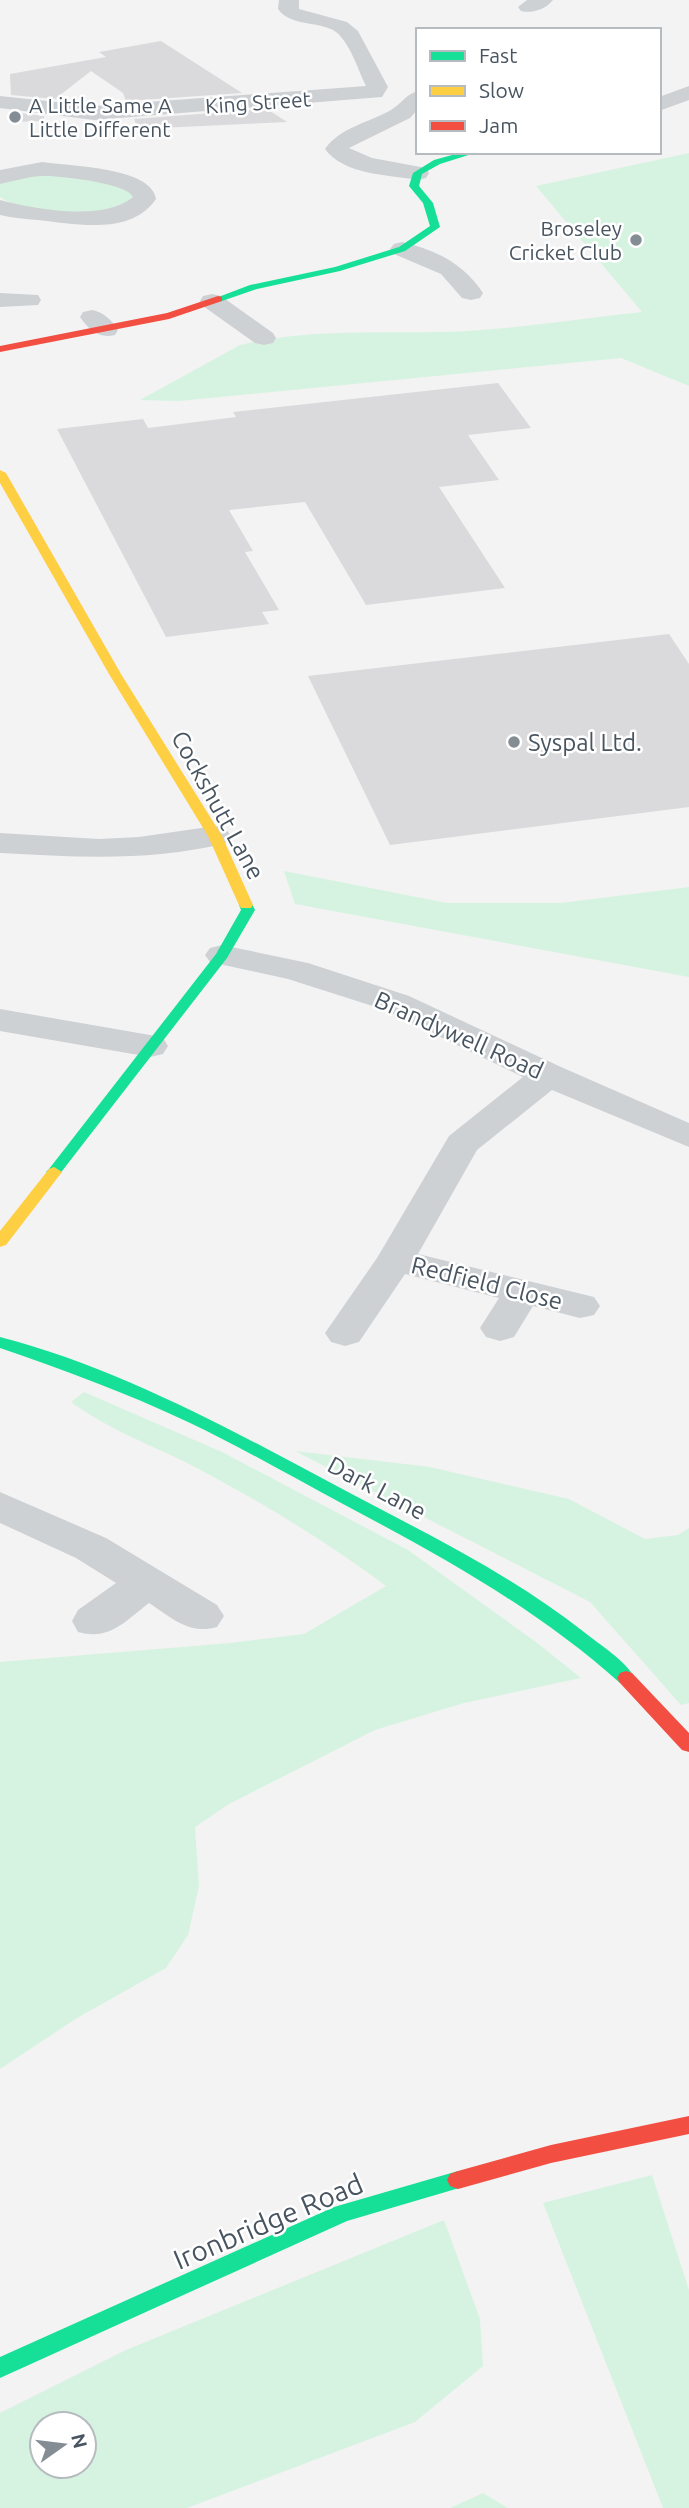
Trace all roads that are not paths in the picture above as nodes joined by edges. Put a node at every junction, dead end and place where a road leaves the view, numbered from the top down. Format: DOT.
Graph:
graph roads {
  1 [pos="289,0"];
  2 [pos="689,92"];
  3 [pos="416,99"];
  4 [pos="0,102"];
  5 [pos="661,104"];
  6 [pos="467,154"];
  7 [pos="418,173"];
  8 [pos="0,177"];
  9 [pos="0,207"];
  10 [pos="402,249"];
  11 [pos="472,282"];
  12 [pos="0,300"];
  13 [pos="29,300"];
  14 [pos="212,301"];
  15 [pos="264,338"];
  16 [pos="0,349"];
  17 [pos="0,473"];
  18 [pos="215,836"];
  19 [pos="0,843"];
  20 [pos="222,955"];
  21 [pos="0,1020"];
  22 [pos="150,1046"];
  23 [pos="548,1075"];
  24 [pos="689,1136"];
  25 [pos="0,1242"];
  26 [pos="395,1260"];
  27 [pos="522,1292"];
  28 [pos="580,1306"];
  29 [pos="500,1328"];
  30 [pos="345,1333"];
  31 [pos="0,1342"];
  32 [pos="0,1506"];
  33 [pos="147,1583"];
  34 [pos="202,1616"];
  35 [pos="94,1621"];
  36 [pos="689,1745"];
  37 [pos="689,2125"];
  38 [pos="0,2368"];
  1 -- 4 [label="street, King Street"];
  2 -- 5 [label="street"];
  3 -- 7 [label="street"];
  6 -- 7 [label="street"];
  7 -- 10 [label="street"];
  8 -- 9 [label="street"];
  10 -- 11 [label="street"];
  10 -- 14 [label="street"];
  12 -- 13 [label="street"];
  14 -- 15 [label="street"];
  14 -- 16 [label="street"];
  17 -- 18 [label="street, Cockshutt Lane"];
  18 -- 19 [label="street"];
  18 -- 20 [label="street, Cockshutt Lane"];
  20 -- 22 [label="street, Cockshutt Lane"];
  20 -- 23 [label="street, Brandywell Road"];
  21 -- 22 [label="street"];
  22 -- 25 [label="street, Cockshutt Lane"];
  23 -- 24 [label="street, Brandywell Road"];
  23 -- 26 [label="street, Redfield Close"];
  26 -- 27 [label="street, Redfield Close"];
  26 -- 30 [label="street, Redfield Close"];
  27 -- 28 [label="street, Redfield Close"];
  27 -- 29 [label="street"];
  31 -- 36 [label="street, Dark Lane"];
  32 -- 33 [label="street"];
  33 -- 34 [label="street"];
  33 -- 35 [label="street"];
  37 -- 38 [label="street, Ironbridge Road"];
}
